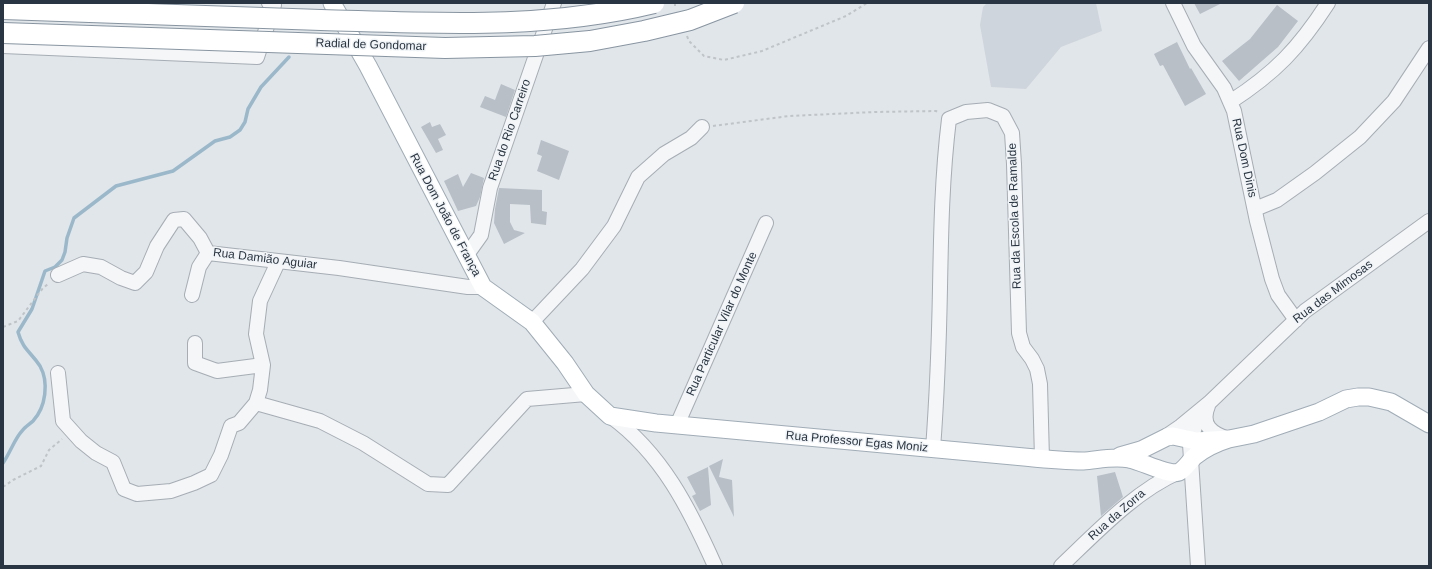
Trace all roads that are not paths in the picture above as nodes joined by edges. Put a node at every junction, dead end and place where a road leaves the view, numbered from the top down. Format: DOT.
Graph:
graph roads {
  1 [pos="269,3"];
  2 [pos="332,3"];
  3 [pos="554,3"];
  4 [pos="654,3"];
  5 [pos="734,3"];
  6 [pos="1173,3"];
  7 [pos="1328,3"];
  8 [pos="3,9"];
  9 [pos="3,33"];
  10 [pos="3,46"];
  11 [pos="1429,48"];
  12 [pos="1230,102"];
  13 [pos="702,127"];
  14 [pos="1255,210"];
  15 [pos="1429,221"];
  16 [pos="766,223"];
  17 [pos="208,253"];
  18 [pos="466,256"];
  19 [pos="278,262"];
  20 [pos="58,275"];
  21 [pos="483,287"];
  22 [pos="192,295"];
  23 [pos="1296,320"];
  24 [pos="532,322"];
  25 [pos="195,343"];
  26 [pos="263,365"];
  27 [pos="58,373"];
  28 [pos="586,394"];
  29 [pos="256,403"];
  30 [pos="1209,404"];
  31 [pos="610,416"];
  32 [pos="1429,424"];
  33 [pos="677,425"];
  34 [pos="1162,439"];
  35 [pos="1229,439"];
  36 [pos="933,449"];
  37 [pos="1042,459"];
  38 [pos="1104,459"];
  39 [pos="1180,467"];
  40 [pos="715,566"];
  41 [pos="1061,566"];
  42 [pos="1198,566"];
  1 -- 10 [label="street"];
  2 -- 18 [label="main road, Rua Dom João de França"];
  3 -- 18 [label="street, Rua do Rio Carreiro"];
  4 -- 8 [label="highway, Radial de Gondomar, bridge"];
  5 -- 9 [label="highway, Radial de Gondomar, bridge"];
  6 -- 12 [label="street, Rua Dom Dinis"];
  7 -- 12 [label="street"];
  11 -- 14 [label="street"];
  12 -- 14 [label="street, Rua Dom Dinis"];
  13 -- 24 [label="street"];
  14 -- 23 [label="street, Rua Dom Dinis"];
  15 -- 23 [label="street, Rua das Mimosas"];
  16 -- 33 [label="street, Rua Particular Vilar do Monte"];
  17 -- 19 [label="street, Rua Damião Aguiar"];
  17 -- 20 [label="street, Rua Damião Aguiar"];
  17 -- 22 [label="street"];
  18 -- 21 [label="main road, Rua Dom João de França"];
  19 -- 21 [label="street, Rua Damião Aguiar"];
  19 -- 26 [label="street"];
  21 -- 24 [label="main road, Rua Dom João de França"];
  23 -- 30 [label="street, Rua das Mimosas"];
  24 -- 28 [label="main road, Rua Dom João de França"];
  25 -- 26 [label="street"];
  26 -- 29 [label="street"];
  27 -- 29 [label="street"];
  28 -- 29 [label="street"];
  28 -- 31 [label="main road, Rua Dom João de França"];
  30 -- 34 [label="street, Rua das Mimosas"];
  30 -- 35 [label="street"];
  30 -- 39 [label="street, Rua das Mimosas"];
  31 -- 33 [label="main road, Rua Professor Egas Moniz"];
  31 -- 40 [label="street"];
  32 -- 35 [label="main road, Rua Professor Egas Moniz"];
  33 -- 36 [label="main road, Rua Professor Egas Moniz"];
  34 -- 38 [label="main road, Rua Professor Egas Moniz"];
  34 -- 39 [label="main road, Rua Professor Egas Moniz"];
  34 -- 39 [label="main road"];
  35 -- 39 [label="main road, Rua Professor Egas Moniz"];
  35 -- 39 [label="main road, Rua Professor Egas Moniz"];
  36 -- 37 [label="main road, Rua Professor Egas Moniz"];
  36 -- 37 [label="street, Rua da Escola de Ramalde"];
  37 -- 38 [label="main road, Rua Professor Egas Moniz"];
  38 -- 39 [label="main road, Rua Professor Egas Moniz"];
  39 -- 41 [label="street, Rua da Zorra"];
  39 -- 42 [label="street"];
}
